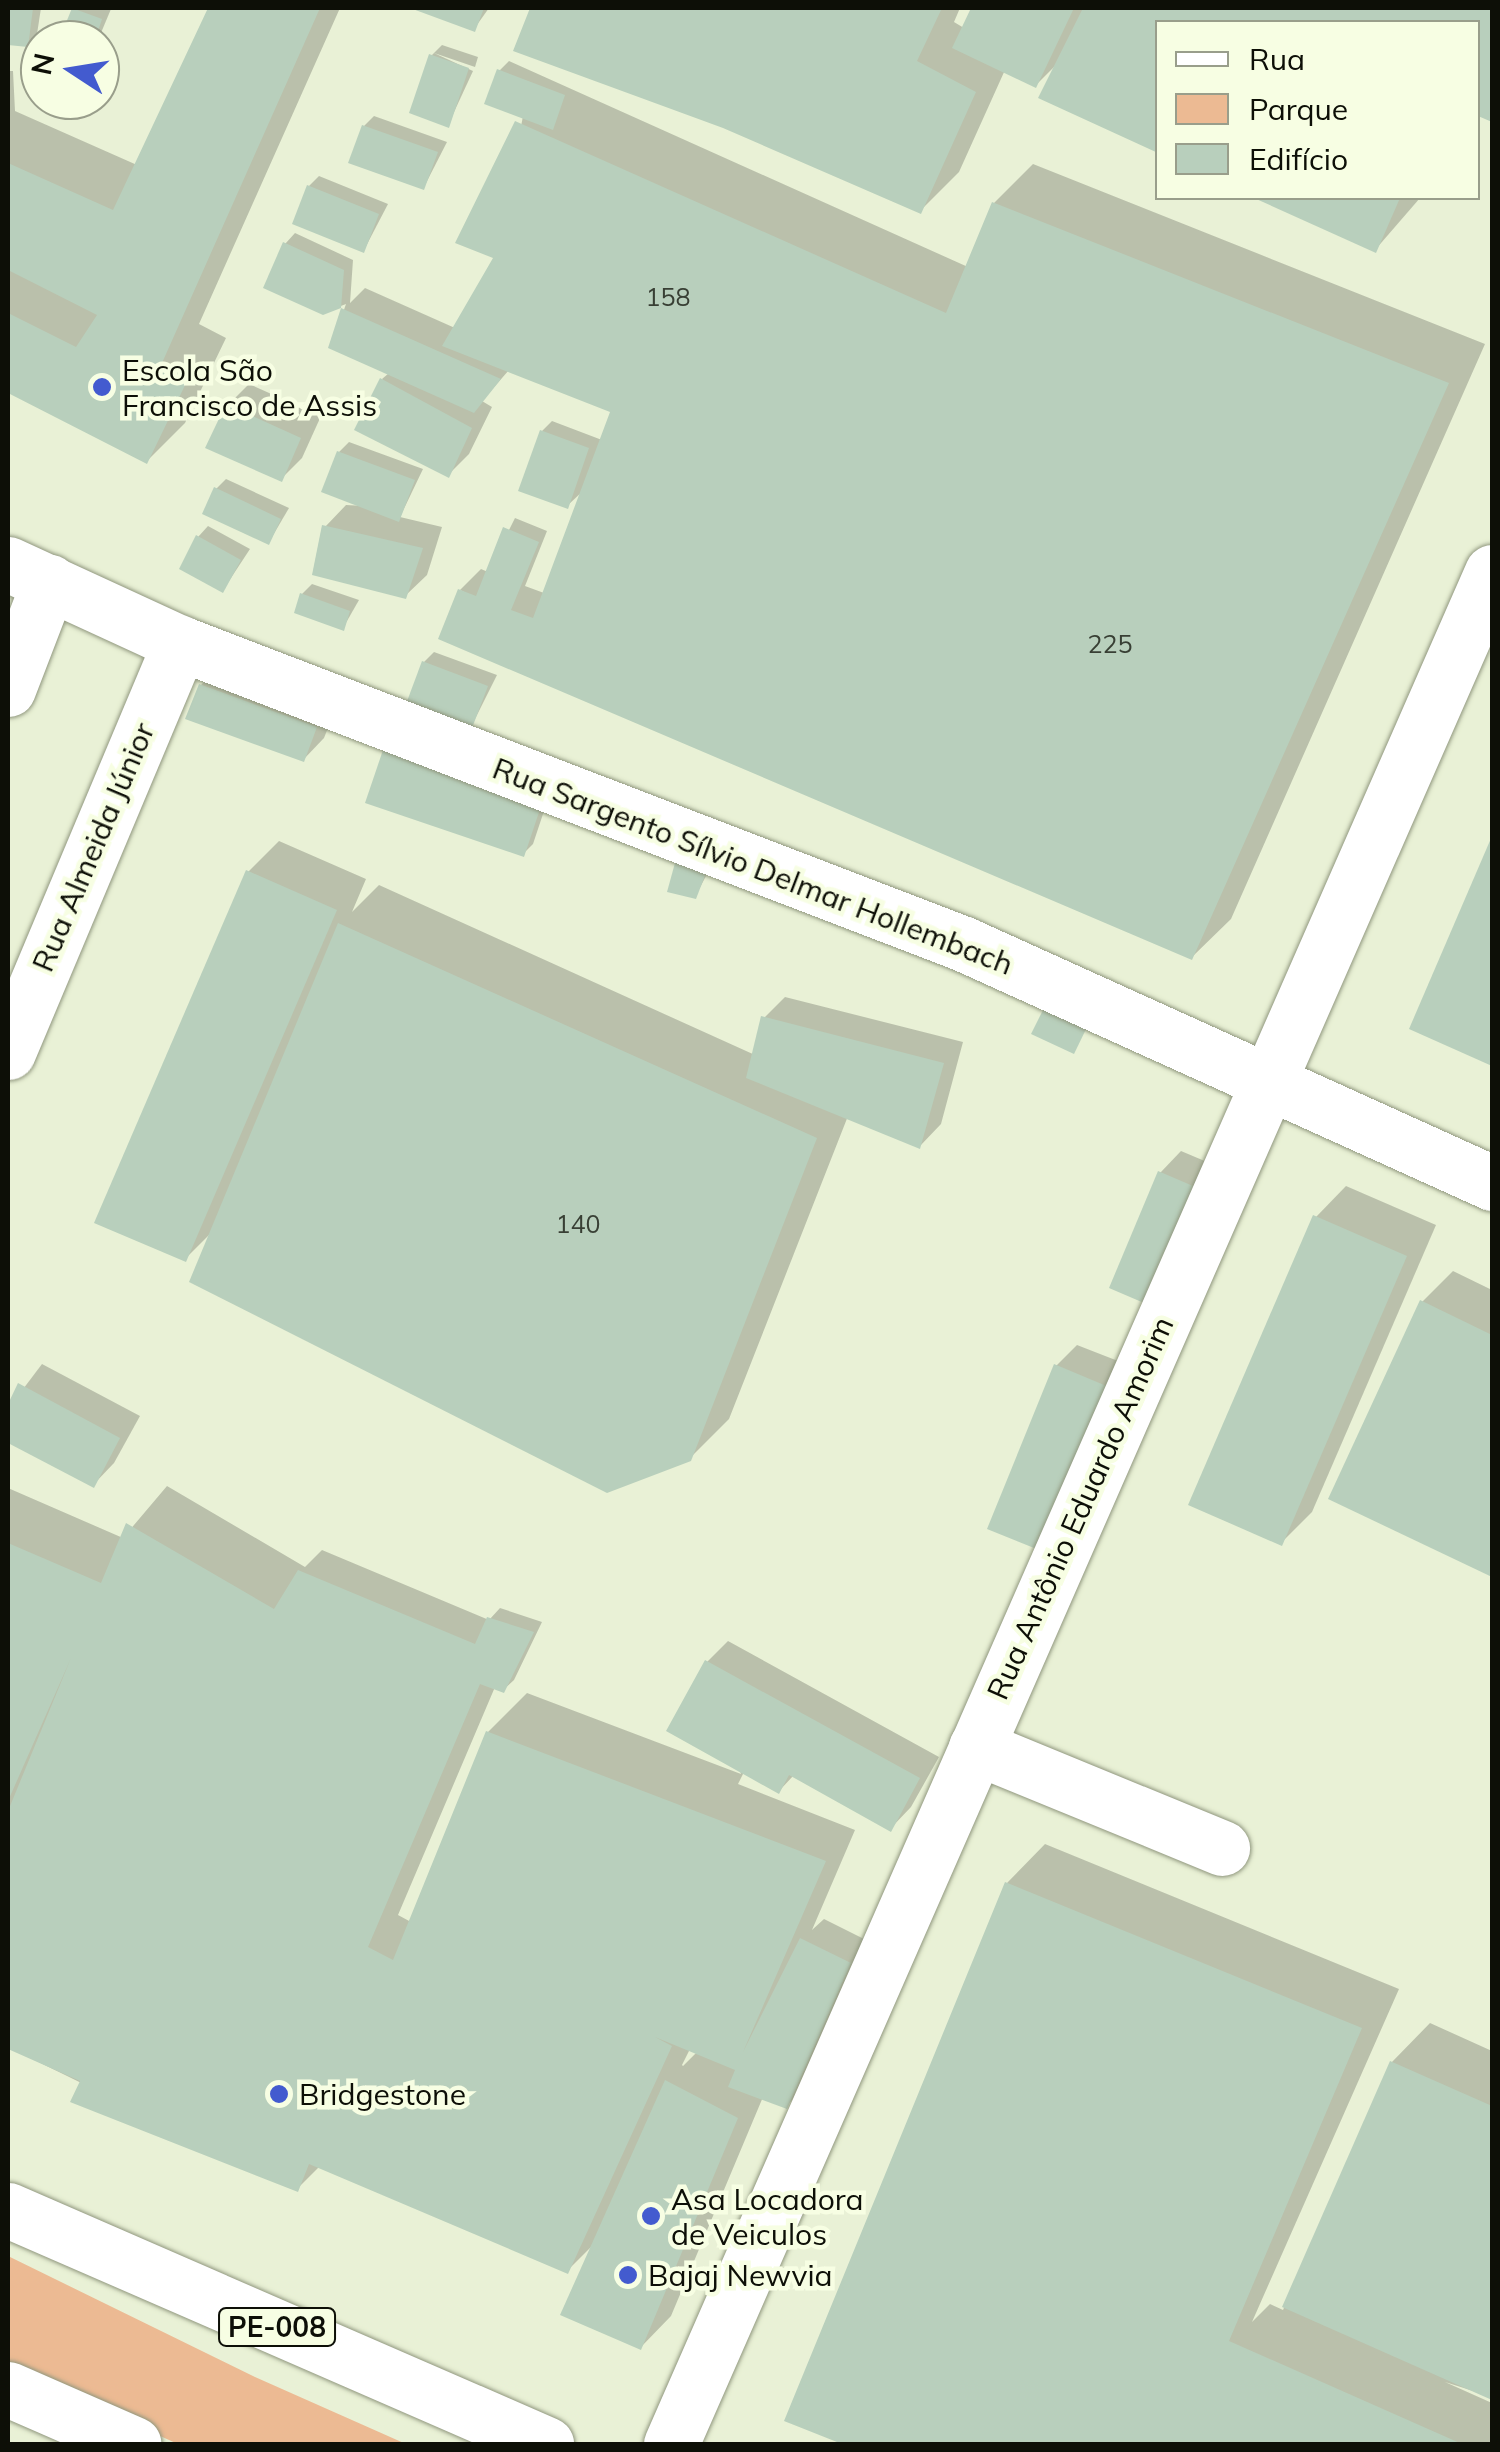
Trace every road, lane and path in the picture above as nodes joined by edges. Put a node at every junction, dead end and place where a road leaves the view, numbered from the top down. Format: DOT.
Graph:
graph roads {
  1 [pos="1492,572"];
  2 [pos="28,573"];
  3 [pos="180,643"];
  4 [pos="8,689"];
  5 [pos="8,1052"];
  6 [pos="1266,1081"];
  7 [pos="1492,1184"];
  8 [pos="976,1747"];
  9 [pos="1222,1848"];
  10 [pos="8,2210"];
  11 [pos="8,2390"];
  12 [pos="134,2444"];
  13 [pos="546,2444"];
  14 [pos="671,2444"];
  1 -- 6 [label="main road, Rua Antônio Eduardo Amorim"];
  2 -- 3 [label="main road, Rua Sargento Sílvio Delmar Hollembach"];
  2 -- 4 [label="main road"];
  3 -- 5 [label="main road, Rua Almeida Júnior"];
  3 -- 6 [label="main road, Rua Sargento Sílvio Delmar Hollembach"];
  6 -- 7 [label="main road, Rua Sargento Sílvio Delmar Hollembach"];
  6 -- 8 [label="main road, Rua Antônio Eduardo Amorim"];
  8 -- 9 [label="main road"];
  8 -- 14 [label="main road, Rua Antônio Eduardo Amorim"];
  10 -- 13 [label="main road, PE-008"];
  11 -- 12 [label="main road"];
}
